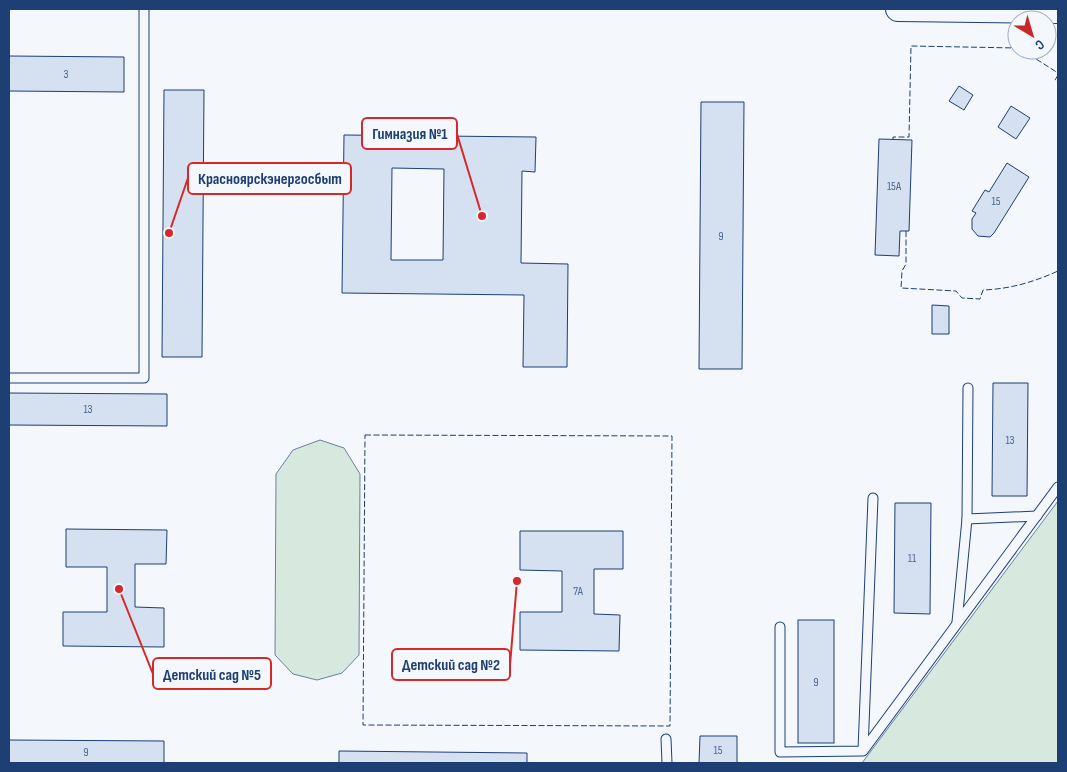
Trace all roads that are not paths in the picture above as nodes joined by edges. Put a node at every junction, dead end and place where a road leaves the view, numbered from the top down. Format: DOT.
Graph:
graph roads {
  1 [pos="144,9"];
  2 [pos="898,9"];
  3 [pos="1058,11"];
  4 [pos="9,378"];
  5 [pos="968,388"];
  6 [pos="1058,487"];
  7 [pos="873,498"];
  8 [pos="1037,516"];
  9 [pos="967,518"];
  10 [pos="957,622"];
  11 [pos="780,627"];
  12 [pos="666,739"];
  13 [pos="863,751"];
  14 [pos="667,763"];
  1 -- 4 [label="lane"];
  2 -- 3 [label="street"];
  5 -- 9 [label="lane"];
  6 -- 8 [label="lane"];
  7 -- 13 [label="lane"];
  8 -- 9 [label="lane"];
  8 -- 10 [label="lane"];
  9 -- 10 [label="lane"];
  10 -- 13 [label="lane"];
  11 -- 13 [label="lane"];
  12 -- 14 [label="lane"];
}
